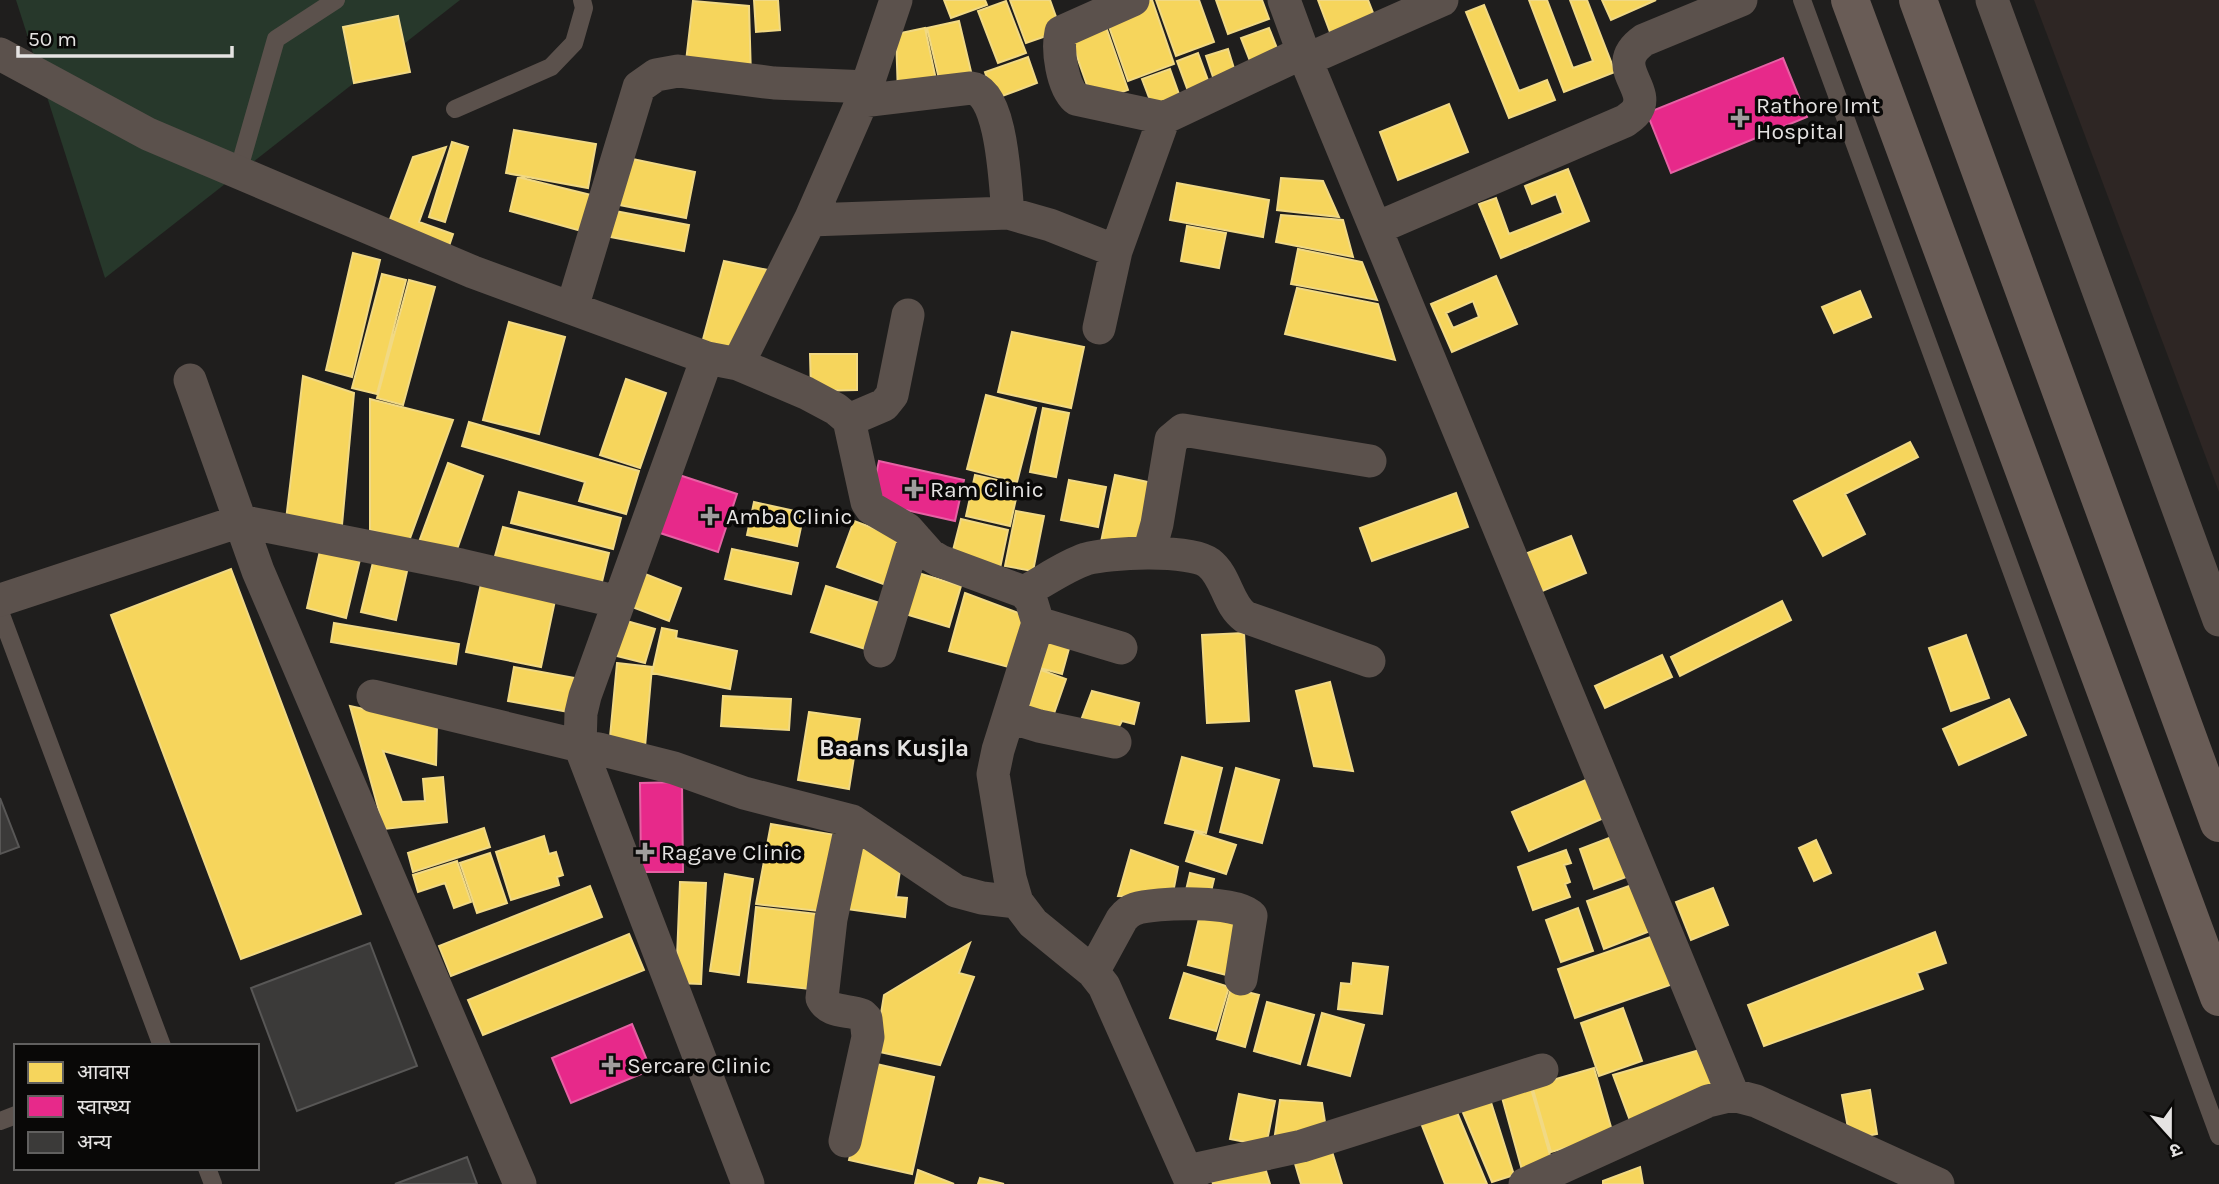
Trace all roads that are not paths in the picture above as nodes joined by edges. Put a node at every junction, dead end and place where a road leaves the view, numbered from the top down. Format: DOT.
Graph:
graph roads {
  1 [pos="336,0"];
  2 [pos="582,0"];
  3 [pos="896,0"];
  4 [pos="1133,0"];
  5 [pos="1284,0"];
  6 [pos="1441,0"];
  7 [pos="1741,0"];
  8 [pos="1802,0"];
  9 [pos="1850,0"];
  10 [pos="1918,0"];
  11 [pos="1992,0"];
  12 [pos="0,54"];
  13 [pos="1305,56"];
  14 [pos="865,94"];
  15 [pos="455,109"];
  16 [pos="1164,118"];
  17 [pos="238,172"];
  18 [pos="1008,213"];
  19 [pos="810,220"];
  20 [pos="1377,228"];
  21 [pos="1116,251"];
  22 [pos="572,308"];
  23 [pos="908,315"];
  24 [pos="1098,328"];
  25 [pos="722,361"];
  26 [pos="190,380"];
  27 [pos="849,420"];
  28 [pos="1370,461"];
  29 [pos="240,521"];
  30 [pos="915,538"];
  31 [pos="1149,553"];
  32 [pos="1024,592"];
  33 [pos="0,600"];
  34 [pos="619,602"];
  35 [pos="0,612"];
  36 [pos="2219,620"];
  37 [pos="1038,623"];
  38 [pos="1121,648"];
  39 [pos="880,651"];
  40 [pos="1369,661"];
  41 [pos="373,696"];
  42 [pos="1010,717"];
  43 [pos="1115,742"];
  44 [pos="580,746"];
  45 [pos="852,821"];
  46 [pos="2219,823"];
  47 [pos="1017,902"];
  48 [pos="1094,972"];
  49 [pos="1241,979"];
  50 [pos="2219,997"];
  51 [pos="161,1044"];
  52 [pos="1542,1070"];
  53 [pos="1733,1095"];
  54 [pos="2219,1136"];
  55 [pos="845,1141"];
  56 [pos="1189,1178"];
  57 [pos="520,1184"];
  58 [pos="748,1184"];
  59 [pos="1525,1184"];
  60 [pos="1938,1184"];
  1 -- 17 [label="lane"];
  2 -- 15 [label="lane"];
  3 -- 14 [label="street"];
  4 -- 16 [label="street"];
  5 -- 13 [label="street"];
  6 -- 13 [label="street"];
  7 -- 20 [label="street"];
  8 -- 54 [label="lane"];
  9 -- 50 [label="street"];
  10 -- 46 [label="street"];
  11 -- 36 [label="street"];
  12 -- 17 [label="street"];
  13 -- 16 [label="street"];
  13 -- 20 [label="street"];
  14 -- 18 [label="street"];
  14 -- 19 [label="street"];
  14 -- 22 [label="street"];
  16 -- 21 [label="street"];
  17 -- 22 [label="street"];
  18 -- 19 [label="street"];
  18 -- 21 [label="street"];
  19 -- 25 [label="street"];
  20 -- 53 [label="street"];
  21 -- 24 [label="street"];
  22 -- 25 [label="street"];
  23 -- 27 [label="street"];
  25 -- 27 [label="street"];
  25 -- 34 [label="street"];
  26 -- 29 [label="street"];
  27 -- 30 [label="street"];
  28 -- 31 [label="street"];
  29 -- 33 [label="street"];
  29 -- 34 [label="street"];
  29 -- 57 [label="street"];
  30 -- 32 [label="street"];
  30 -- 39 [label="street"];
  31 -- 32 [label="street"];
  31 -- 40 [label="street"];
  32 -- 37 [label="street"];
  34 -- 44 [label="street"];
  35 -- 51 [label="lane"];
  37 -- 38 [label="street"];
  37 -- 42 [label="street"];
  41 -- 44 [label="street"];
  42 -- 43 [label="street"];
  42 -- 47 [label="street"];
  44 -- 45 [label="street"];
  44 -- 58 [label="street"];
  45 -- 47 [label="street"];
  45 -- 55 [label="street"];
  47 -- 48 [label="street"];
  48 -- 49 [label="street"];
  48 -- 56 [label="street"];
  52 -- 56 [label="street"];
  53 -- 59 [label="street"];
  53 -- 60 [label="street"];
}
